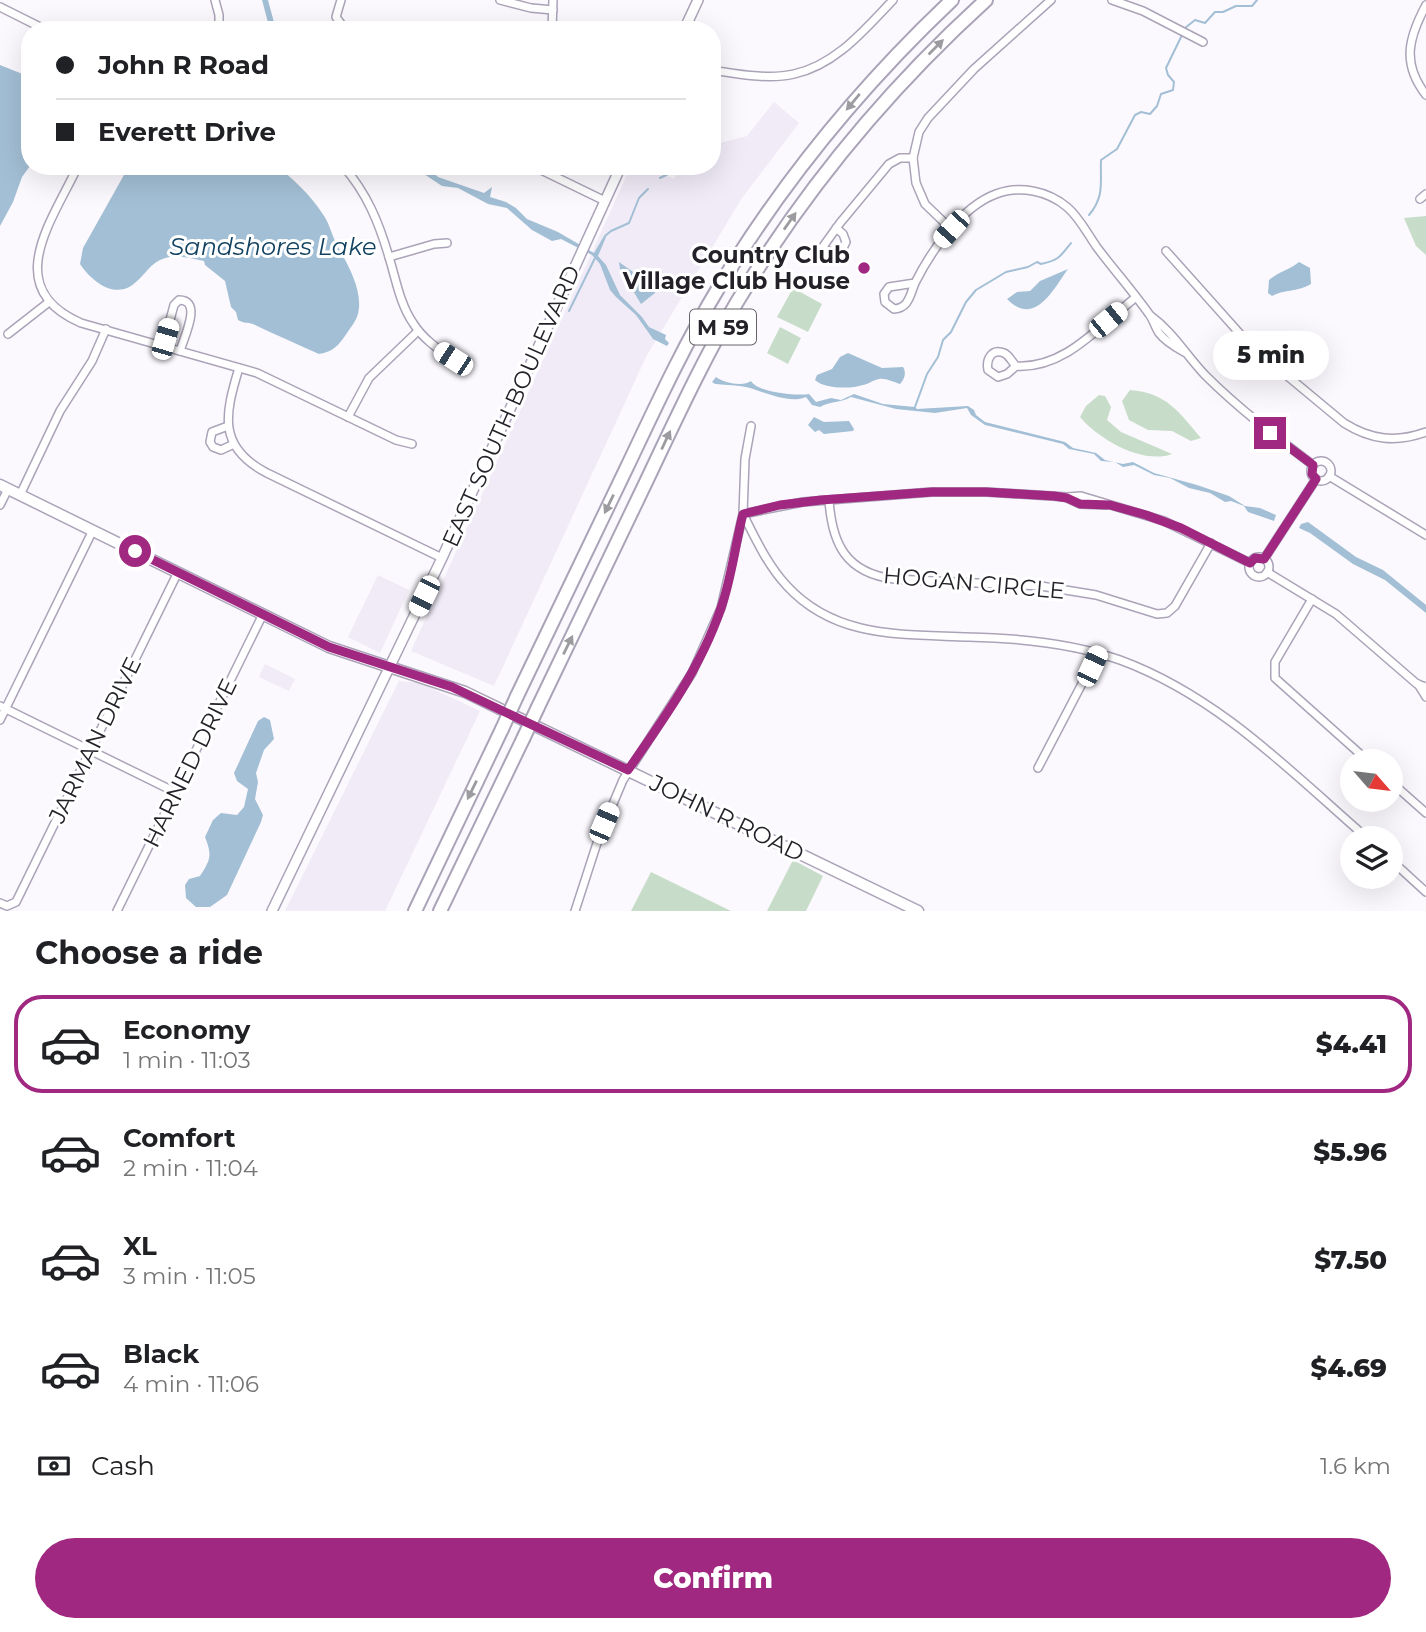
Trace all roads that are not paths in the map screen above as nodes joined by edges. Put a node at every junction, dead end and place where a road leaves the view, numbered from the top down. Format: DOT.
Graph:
graph roads {
  1 [pos="215,0"];
  2 [pos="341,0"];
  3 [pos="500,0"];
  4 [pos="553,0"];
  5 [pos="698,0"];
  6 [pos="893,0"];
  7 [pos="952,0"];
  8 [pos="986,0"];
  9 [pos="1051,0"];
  10 [pos="1112,0"];
  11 [pos="1426,5"];
  12 [pos="0,7"];
  13 [pos="553,10"];
  14 [pos="28,21"];
  15 [pos="219,21"];
  16 [pos="339,21"];
  17 [pos="552,21"];
  18 [pos="688,21"];
  19 [pos="1203,42"];
  20 [pos="721,72"];
  21 [pos="1426,94"];
  22 [pos="913,158"];
  23 [pos="74,175"];
  24 [pos="350,175"];
  25 [pos="552,175"];
  26 [pos="617,175"];
  27 [pos="605,201"];
  28 [pos="836,228"];
  29 [pos="951,229"];
  30 [pos="447,243"];
  31 [pos="1166,251"];
  32 [pos="389,257"];
  33 [pos="915,283"];
  34 [pos="1135,298"];
  35 [pos="49,302"];
  36 [pos="106,329"];
  37 [pos="418,331"];
  38 [pos="8,334"];
  39 [pos="163,346"];
  40 [pos="180,351"];
  41 [pos="453,359"];
  42 [pos="1016,366"];
  43 [pos="239,368"];
  44 [pos="348,416"];
  45 [pos="228,426"];
  46 [pos="751,426"];
  47 [pos="1426,432"];
  48 [pos="234,444"];
  49 [pos="412,444"];
  50 [pos="1313,465"];
  51 [pos="1329,476"];
  52 [pos="1316,479"];
  53 [pos="4,487"];
  54 [pos="20,495"];
  55 [pos="829,500"];
  56 [pos="0,505"];
  57 [pos="743,514"];
  58 [pos="93,530"];
  59 [pos="1426,535"];
  60 [pos="1211,543"];
  61 [pos="442,558"];
  62 [pos="1264,559"];
  63 [pos="1250,563"];
  64 [pos="178,572"];
  65 [pos="1267,572"];
  66 [pos="1312,598"];
  67 [pos="263,614"];
  68 [pos="1098,653"];
  69 [pos="389,668"];
  70 [pos="1417,684"];
  71 [pos="1426,687"];
  72 [pos="1426,697"];
  73 [pos="3,707"];
  74 [pos="0,720"];
  75 [pos="1355,749"];
  76 [pos="90,750"];
  77 [pos="1038,768"];
  78 [pos="628,770"];
  79 [pos="175,792"];
  80 [pos="1404,794"];
  81 [pos="1426,813"];
  82 [pos="1353,826"];
  83 [pos="1403,871"];
  84 [pos="1426,892"];
  85 [pos="0,903"];
  86 [pos="117,911"];
  87 [pos="272,911"];
  88 [pos="415,911"];
  89 [pos="440,911"];
  90 [pos="575,911"];
  91 [pos="918,911"];
  1 -- 15 [label="street"];
  2 -- 16 [label="street"];
  3 -- 13 [label="street"];
  4 -- 13 [label="street"];
  5 -- 18 [label="street"];
  6 -- 20 [label="street"];
  7 -- 88 [label="highway, M 59, one-way, bridge"];
  89 -- 8 [label="highway, M 59, one-way, bridge"];
  9 -- 22 [label="street"];
  10 -- 19 [label="street"];
  11 -- 21 [label="street"];
  12 -- 14 [label="street"];
  13 -- 17 [label="street"];
  22 -- 28 [label="street"];
  22 -- 29 [label="street"];
  23 -- 35 [label="street"];
  24 -- 32 [label="street"];
  25 -- 27 [label="street"];
  26 -- 27 [label="street, EAST SOUTH BOULEVARD"];
  27 -- 61 [label="street, EAST SOUTH BOULEVARD"];
  29 -- 33 [label="street"];
  29 -- 34 [label="street"];
  30 -- 32 [label="street"];
  31 -- 47 [label="street"];
  32 -- 37 [label="street"];
  33 -- 33 [label="street"];
  34 -- 42 [label="street"];
  34 -- 50 [label="street"];
  35 -- 36 [label="street"];
  35 -- 38 [label="street"];
  36 -- 39 [label="street"];
  36 -- 54 [label="street"];
  37 -- 41 [label="street"];
  37 -- 44 [label="street"];
  39 -- 40 [label="street"];
  39 -- 40 [label="street"];
  40 -- 43 [label="street"];
  43 -- 44 [label="street"];
  43 -- 45 [label="street"];
  44 -- 49 [label="street"];
  45 -- 48 [label="street"];
  45 -- 48 [label="street"];
  46 -- 57 [label="street"];
  48 -- 61 [label="street"];
  50 -- 51 [label="street"];
  50 -- 52 [label="street"];
  51 -- 52 [label="street"];
  51 -- 59 [label="street"];
  52 -- 62 [label="street"];
  53 -- 54 [label="main road, JOHN R ROAD"];
  53 -- 56 [label="street"];
  54 -- 58 [label="main road, JOHN R ROAD"];
  55 -- 57 [label="street"];
  55 -- 60 [label="street"];
  55 -- 60 [label="street, HOGAN CIRCLE"];
  57 -- 68 [label="street"];
  57 -- 78 [label="street"];
  58 -- 64 [label="main road, JOHN R ROAD"];
  58 -- 73 [label="street"];
  60 -- 63 [label="street"];
  61 -- 69 [label="street, EAST SOUTH BOULEVARD"];
  62 -- 63 [label="street"];
  62 -- 65 [label="street"];
  63 -- 65 [label="street"];
  64 -- 67 [label="main road, JOHN R ROAD"];
  64 -- 76 [label="street, JARMAN DRIVE"];
  65 -- 66 [label="street"];
  66 -- 70 [label="street"];
  66 -- 75 [label="street"];
  67 -- 69 [label="main road, JOHN R ROAD"];
  67 -- 79 [label="street, HARNED DRIVE"];
  68 -- 77 [label="street"];
  68 -- 82 [label="street"];
  69 -- 78 [label="main road, JOHN R ROAD"];
  69 -- 87 [label="street, EAST SOUTH BOULEVARD"];
  70 -- 71 [label="street"];
  70 -- 72 [label="street"];
  73 -- 74 [label="street"];
  73 -- 76 [label="street"];
  76 -- 79 [label="street"];
  76 -- 85 [label="street, JARMAN DRIVE"];
  78 -- 90 [label="street"];
  78 -- 91 [label="main road, JOHN R ROAD"];
  79 -- 86 [label="street, HARNED DRIVE"];
  80 -- 81 [label="street"];
  83 -- 84 [label="street"];
}
